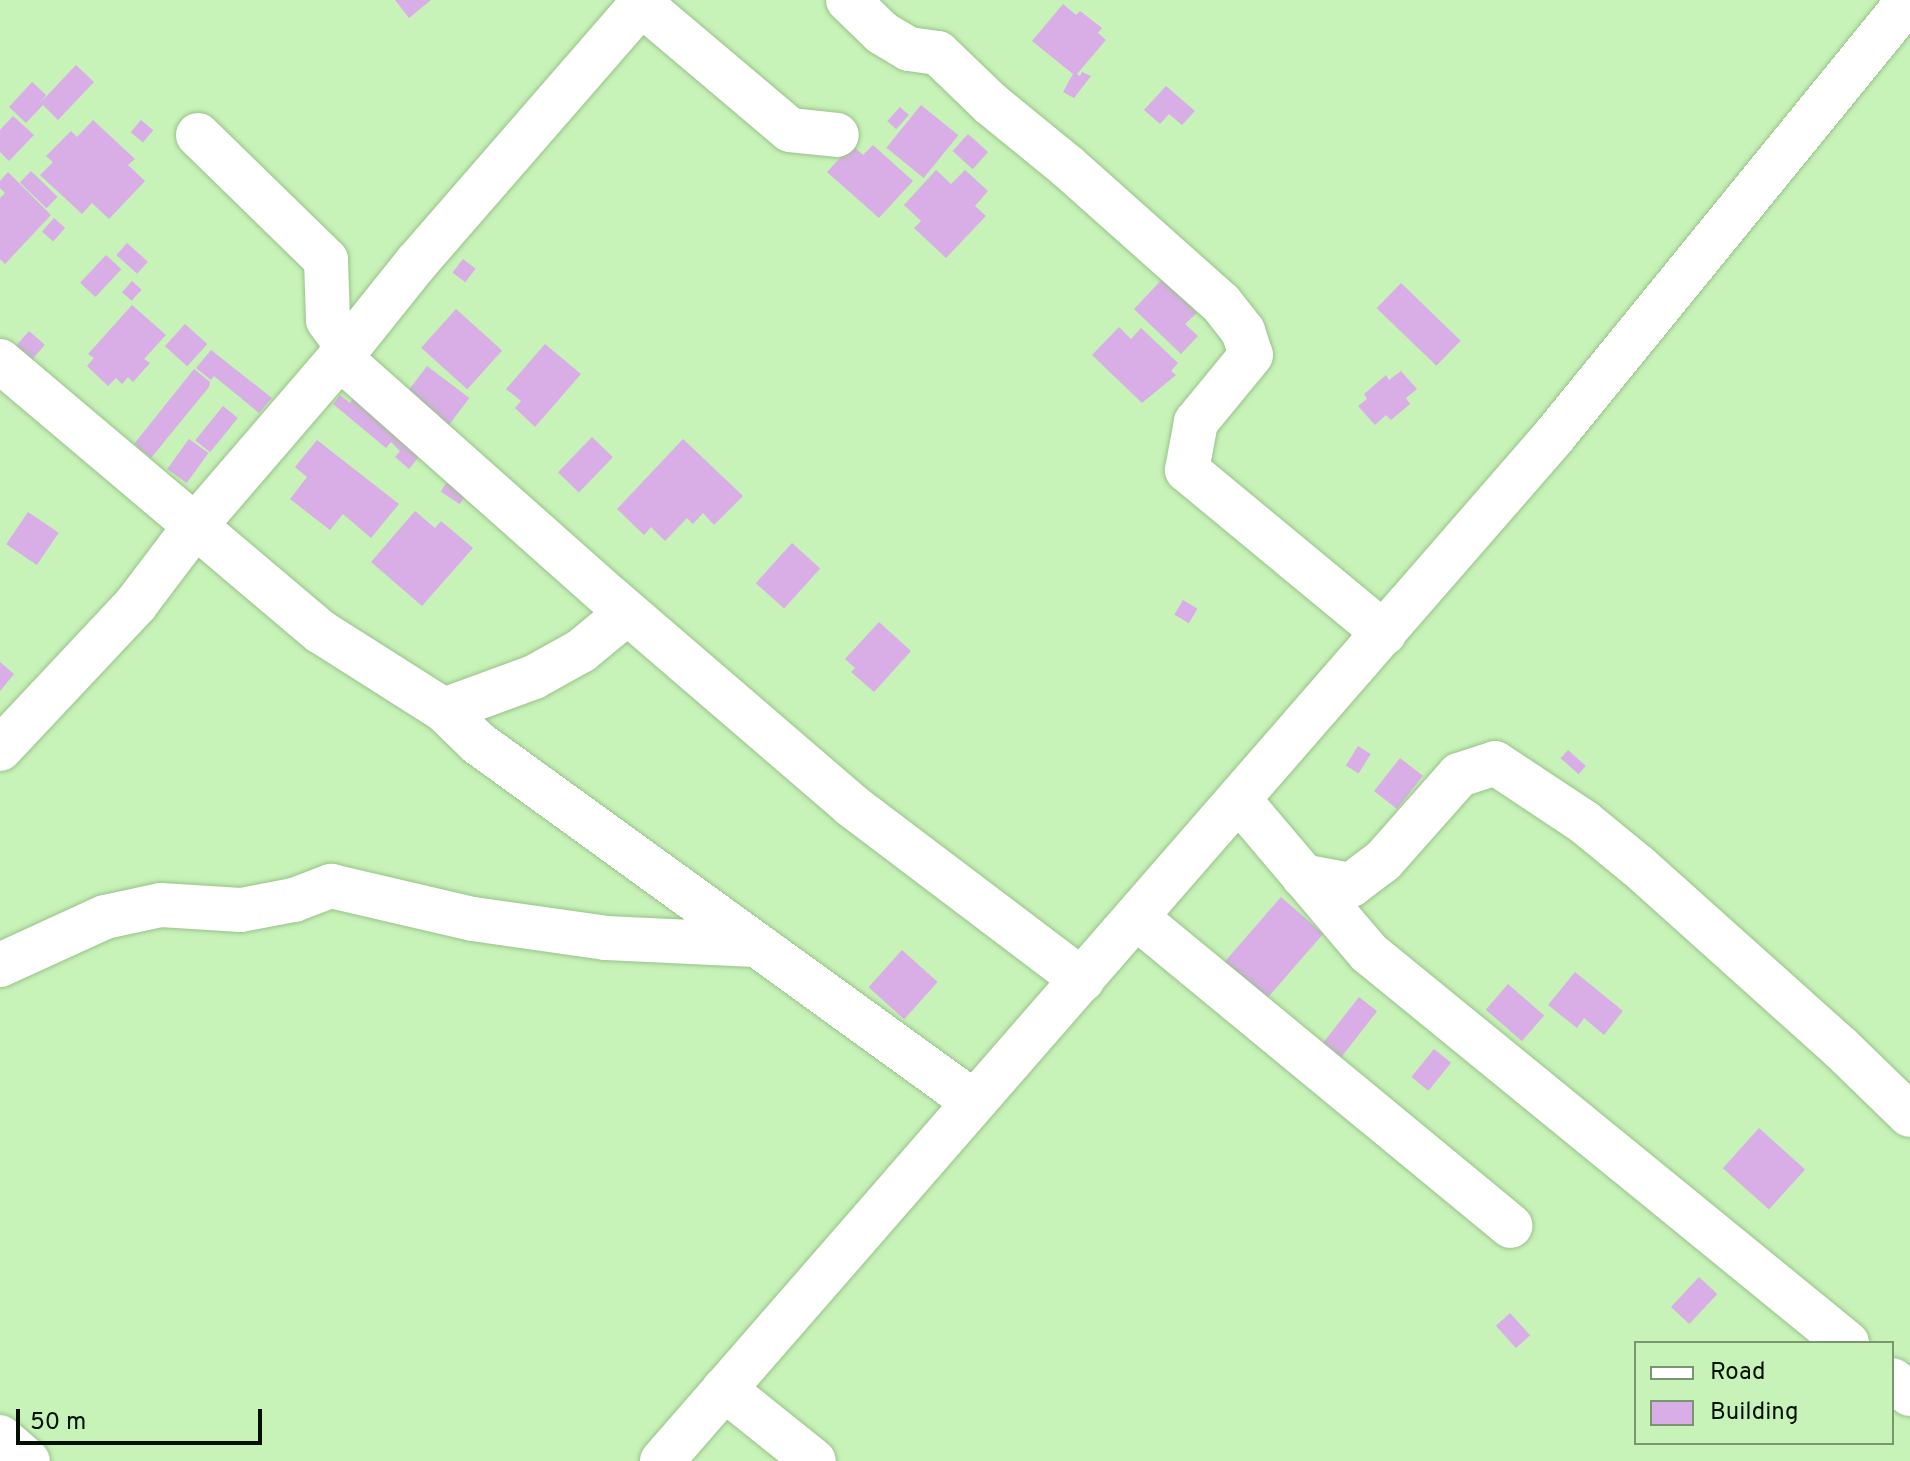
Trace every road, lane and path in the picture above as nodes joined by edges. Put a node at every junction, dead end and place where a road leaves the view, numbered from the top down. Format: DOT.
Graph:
graph roads {
  1 [pos="848,0"];
  2 [pos="1909,0"];
  3 [pos="643,2"];
  4 [pos="198,135"];
  5 [pos="837,135"];
  6 [pos="343,352"];
  7 [pos="0,361"];
  8 [pos="195,526"];
  9 [pos="627,613"];
  10 [pos="1384,633"];
  11 [pos="444,710"];
  12 [pos="0,749"];
  13 [pos="1240,801"];
  14 [pos="1303,876"];
  15 [pos="1137,918"];
  16 [pos="755,945"];
  17 [pos="0,965"];
  18 [pos="1082,980"];
  19 [pos="974,1102"];
  20 [pos="1910,1115"];
  21 [pos="1510,1226"];
  22 [pos="1845,1341"];
  23 [pos="1894,1382"];
  24 [pos="724,1389"];
  25 [pos="1910,1394"];
  26 [pos="0,1437"];
  27 [pos="28,1461"];
  28 [pos="662,1461"];
  29 [pos="814,1461"];
  1 -- 10 [label="street"];
  2 -- 10 [label="street"];
  3 -- 5 [label="street"];
  3 -- 6 [label="street"];
  4 -- 6 [label="street"];
  6 -- 8 [label="street"];
  6 -- 9 [label="street"];
  7 -- 8 [label="street"];
  8 -- 11 [label="street"];
  8 -- 12 [label="street"];
  9 -- 11 [label="street"];
  9 -- 18 [label="street"];
  10 -- 13 [label="street"];
  11 -- 16 [label="street"];
  13 -- 14 [label="street"];
  13 -- 15 [label="street"];
  14 -- 20 [label="street"];
  14 -- 22 [label="street"];
  15 -- 18 [label="street"];
  15 -- 21 [label="street"];
  16 -- 17 [label="street"];
  16 -- 19 [label="street"];
  18 -- 19 [label="street"];
  19 -- 24 [label="street"];
  23 -- 25 [label="street"];
  24 -- 28 [label="street"];
  24 -- 29 [label="street"];
  26 -- 27 [label="street"];
}
